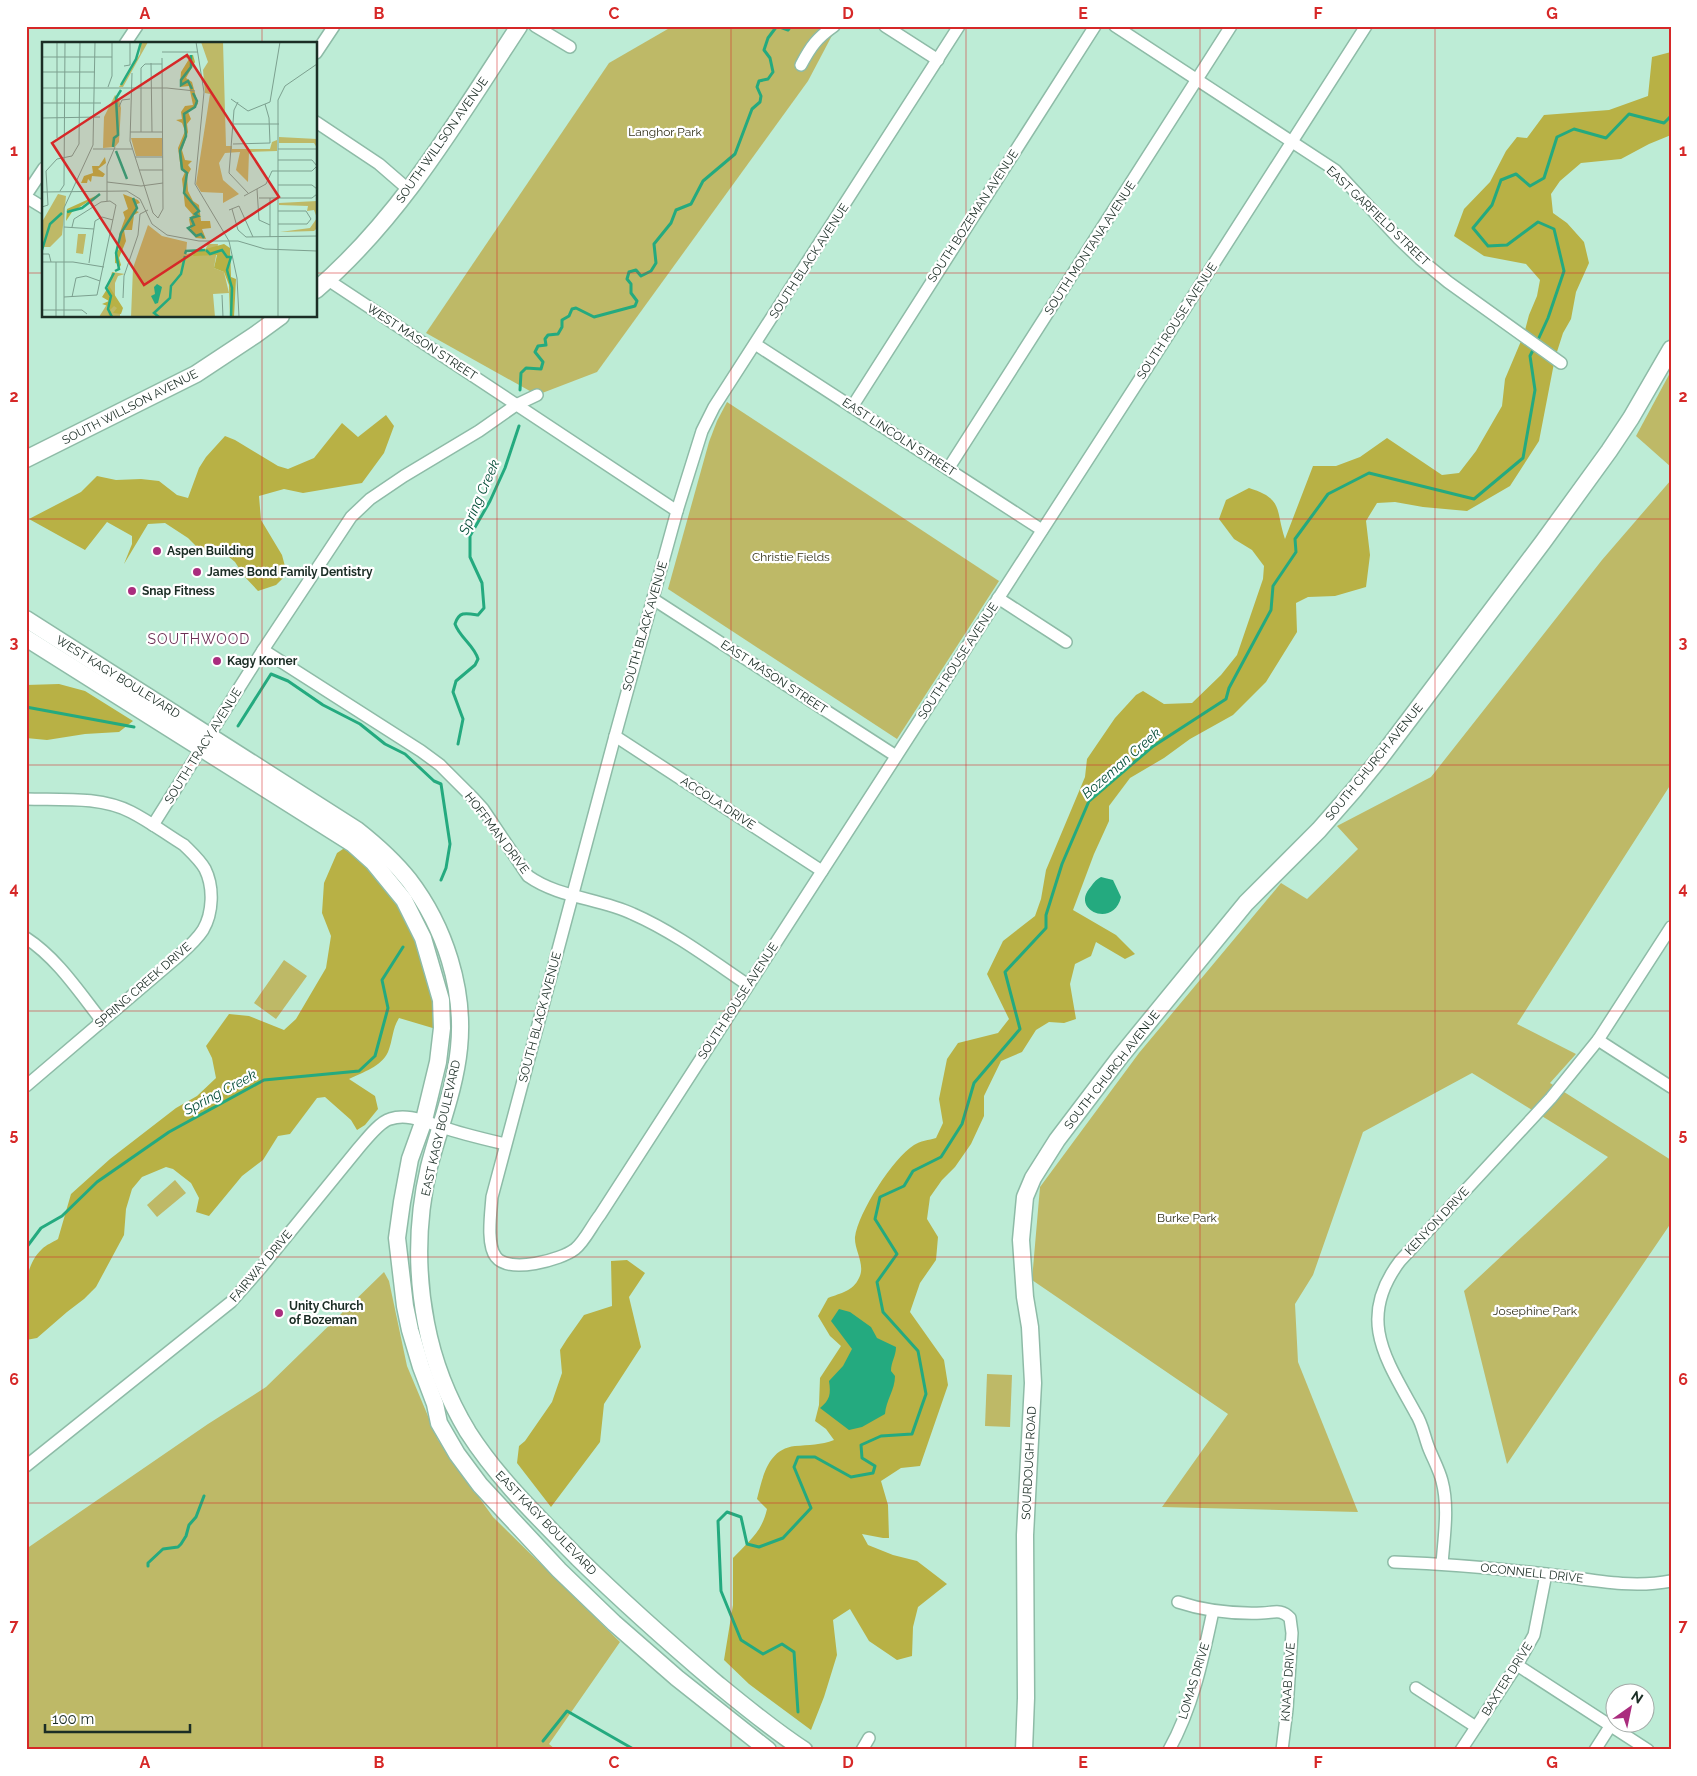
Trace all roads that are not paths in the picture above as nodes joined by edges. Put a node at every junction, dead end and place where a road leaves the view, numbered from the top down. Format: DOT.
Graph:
graph roads {
  1 [pos="137,26"];
  2 [pos="334,26"];
  3 [pos="519,26"];
  4 [pos="535,26"];
  5 [pos="834,26"];
  6 [pos="885,26"];
  7 [pos="959,26"];
  8 [pos="1096,26"];
  9 [pos="1115,26"];
  10 [pos="1232,26"];
  11 [pos="1366,26"];
  12 [pos="126,42"];
  13 [pos="570,47"];
  14 [pos="318,49"];
  15 [pos="938,60"];
  16 [pos="801,64"];
  17 [pos="1197,80"];
  18 [pos="318,123"];
  19 [pos="1291,142"];
  20 [pos="42,171"];
  21 [pos="409,190"];
  22 [pos="26,196"];
  23 [pos="42,207"];
  24 [pos="322,285"];
  25 [pos="278,318"];
  26 [pos="755,344"];
  27 [pos="1671,349"];
  28 [pos="1561,363"];
  29 [pos="538,396"];
  30 [pos="516,405"];
  31 [pos="852,407"];
  32 [pos="26,459"];
  33 [pos="948,469"];
  34 [pos="677,510"];
  35 [pos="1042,530"];
  36 [pos="998,598"];
  37 [pos="653,599"];
  38 [pos="26,619"];
  39 [pos="26,638"];
  40 [pos="1066,642"];
  41 [pos="263,650"];
  42 [pos="615,736"];
  43 [pos="206,742"];
  44 [pos="896,756"];
  45 [pos="26,799"];
  46 [pos="153,825"];
  47 [pos="822,870"];
  48 [pos="573,895"];
  49 [pos="1671,927"];
  50 [pos="26,938"];
  51 [pos="748,985"];
  52 [pos="102,1021"];
  53 [pos="1598,1040"];
  54 [pos="26,1086"];
  55 [pos="1671,1087"];
  56 [pos="424,1120"];
  57 [pos="441,1127"];
  58 [pos="505,1144"];
  59 [pos="1033,1178"];
  60 [pos="525,1265"];
  61 [pos="26,1466"];
  62 [pos="1394,1562"];
  63 [pos="1442,1564"];
  64 [pos="1546,1574"];
  65 [pos="1671,1581"];
  66 [pos="1178,1602"];
  67 [pos="1213,1611"];
  68 [pos="1517,1665"];
  69 [pos="1416,1688"];
  70 [pos="1604,1721"];
  71 [pos="1476,1727"];
  72 [pos="1605,1734"];
  73 [pos="1624,1734"];
  74 [pos="869,1738"];
  75 [pos="768,1750"];
  76 [pos="804,1750"];
  77 [pos="862,1750"];
  78 [pos="1024,1750"];
  79 [pos="1169,1750"];
  80 [pos="1282,1750"];
  81 [pos="1461,1750"];
  82 [pos="1595,1750"];
  83 [pos="1648,1750"];
  1 -- 12 [label="street"];
  2 -- 14 [label="street"];
  3 -- 21 [label="main road, SOUTH WILLSON AVENUE"];
  4 -- 13 [label="street"];
  5 -- 16 [label="street"];
  6 -- 15 [label="street"];
  7 -- 15 [label="street, SOUTH BLACK AVENUE"];
  8 -- 31 [label="street, SOUTH BOZEMAN AVENUE"];
  9 -- 17 [label="street, EAST GARFIELD STREET"];
  10 -- 17 [label="street, SOUTH MONTANA AVENUE"];
  11 -- 19 [label="street, SOUTH ROUSE AVENUE"];
  15 -- 26 [label="street, SOUTH BLACK AVENUE"];
  17 -- 19 [label="street, EAST GARFIELD STREET"];
  17 -- 33 [label="street, SOUTH MONTANA AVENUE"];
  18 -- 21 [label="street"];
  19 -- 28 [label="street, EAST GARFIELD STREET"];
  19 -- 35 [label="street, SOUTH ROUSE AVENUE"];
  20 -- 22 [label="street"];
  21 -- 24 [label="main road, SOUTH WILLSON AVENUE"];
  22 -- 23 [label="street"];
  24 -- 30 [label="street, WEST MASON STREET"];
  25 -- 32 [label="main road, SOUTH WILLSON AVENUE"];
  26 -- 31 [label="street, EAST LINCOLN STREET"];
  26 -- 34 [label="street, SOUTH BLACK AVENUE"];
  27 -- 59 [label="main road, SOUTH CHURCH AVENUE"];
  29 -- 30 [label="street, SOUTH TRACY AVENUE"];
  30 -- 34 [label="street"];
  30 -- 41 [label="street, SOUTH TRACY AVENUE"];
  31 -- 33 [label="street, EAST LINCOLN STREET"];
  33 -- 35 [label="street, EAST LINCOLN STREET"];
  34 -- 37 [label="street, SOUTH BLACK AVENUE"];
  35 -- 36 [label="street, SOUTH ROUSE AVENUE"];
  36 -- 40 [label="street"];
  36 -- 44 [label="street, SOUTH ROUSE AVENUE"];
  37 -- 42 [label="street, SOUTH BLACK AVENUE"];
  37 -- 44 [label="street, EAST MASON STREET"];
  38 -- 43 [label="main road, WEST KAGY BOULEVARD"];
  39 -- 43 [label="main road, WEST KAGY BOULEVARD"];
  41 -- 43 [label="street, SOUTH TRACY AVENUE"];
  41 -- 48 [label="street, HOFFMAN DRIVE"];
  42 -- 47 [label="street, ACCOLA DRIVE"];
  42 -- 48 [label="street, SOUTH BLACK AVENUE"];
  43 -- 46 [label="street, SOUTH TRACY AVENUE"];
  43 -- 56 [label="main road, EAST KAGY BOULEVARD"];
  43 -- 57 [label="main road, EAST KAGY BOULEVARD"];
  44 -- 47 [label="street, SOUTH ROUSE AVENUE"];
  45 -- 46 [label="street"];
  46 -- 52 [label="street, SPRING CREEK DRIVE"];
  47 -- 51 [label="street, SOUTH ROUSE AVENUE"];
  48 -- 51 [label="street, HOFFMAN DRIVE"];
  48 -- 58 [label="street, SOUTH BLACK AVENUE"];
  49 -- 53 [label="street, KENYON DRIVE"];
  50 -- 52 [label="street"];
  51 -- 60 [label="street, SOUTH ROUSE AVENUE"];
  52 -- 54 [label="street, SPRING CREEK DRIVE"];
  53 -- 55 [label="street"];
  53 -- 63 [label="street, KENYON DRIVE"];
  56 -- 57 [label="street, FAIRWAY DRIVE"];
  56 -- 61 [label="street, FAIRWAY DRIVE"];
  56 -- 75 [label="main road, EAST KAGY BOULEVARD"];
  57 -- 58 [label="street, FAIRWAY DRIVE"];
  57 -- 76 [label="main road, EAST KAGY BOULEVARD"];
  58 -- 60 [label="street, SOUTH BLACK AVENUE"];
  59 -- 78 [label="main road, SOURDOUGH ROAD"];
  62 -- 63 [label="street, OCONNELL DRIVE"];
  63 -- 64 [label="street, OCONNELL DRIVE"];
  64 -- 65 [label="street, OCONNELL DRIVE"];
  64 -- 68 [label="street, BAXTER DRIVE"];
  66 -- 67 [label="street"];
  67 -- 79 [label="street, LOMAS DRIVE"];
  67 -- 80 [label="street, KNAAB DRIVE"];
  68 -- 70 [label="street"];
  68 -- 71 [label="street, BAXTER DRIVE"];
  69 -- 71 [label="street"];
  71 -- 81 [label="street, BAXTER DRIVE"];
  72 -- 82 [label="street"];
  73 -- 83 [label="street"];
  74 -- 77 [label="street"];
}
